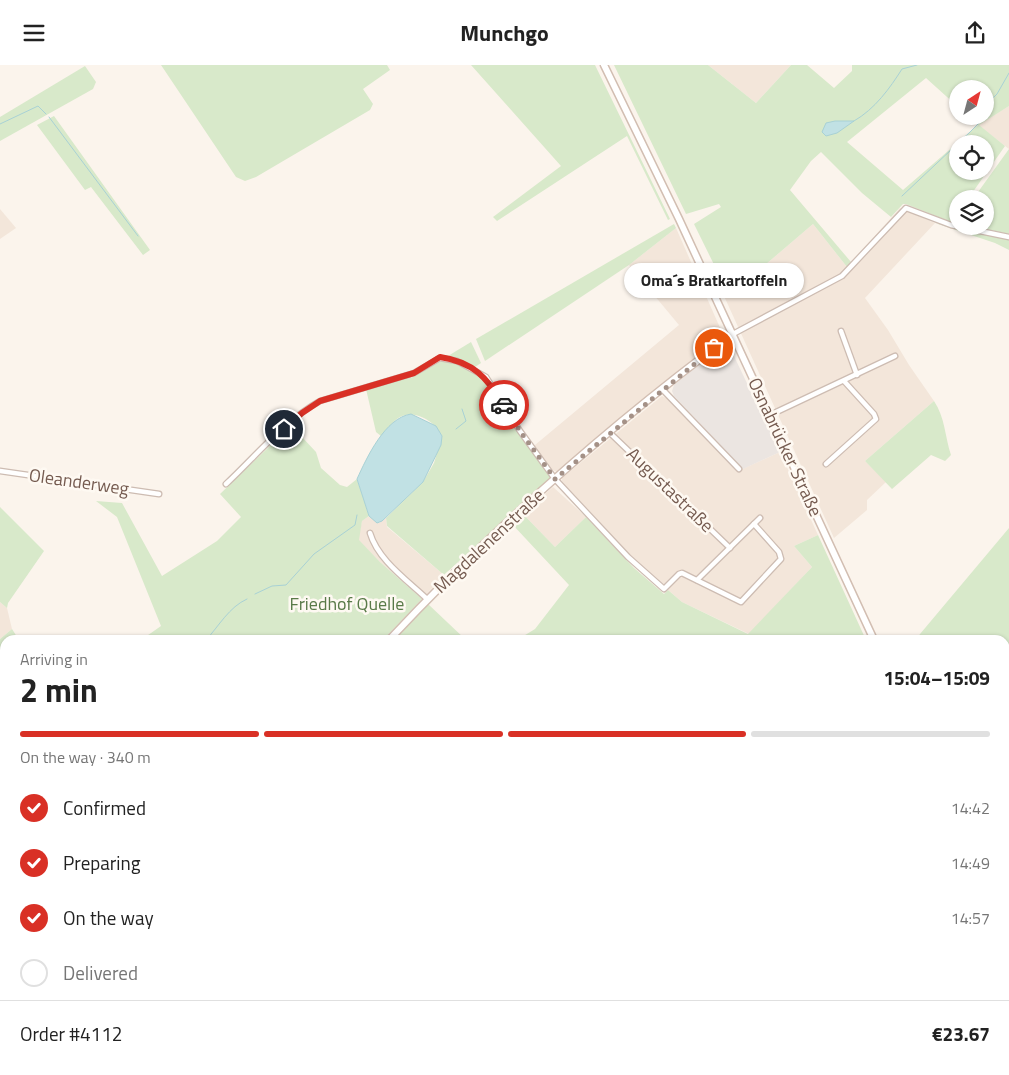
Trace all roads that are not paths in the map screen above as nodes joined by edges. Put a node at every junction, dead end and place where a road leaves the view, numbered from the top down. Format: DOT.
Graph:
graph roads {
  1 [pos="604,65"];
  2 [pos="1009,237"];
  3 [pos="841,331"];
  4 [pos="733,334"];
  5 [pos="895,356"];
  6 [pos="857,375"];
  7 [pos="844,381"];
  8 [pos="663,390"];
  9 [pos="770,415"];
  10 [pos="610,433"];
  11 [pos="826,464"];
  12 [pos="739,469"];
  13 [pos="0,471"];
  14 [pos="555,479"];
  15 [pos="226,484"];
  16 [pos="159,494"];
  17 [pos="760,518"];
  18 [pos="754,524"];
  19 [pos="370,533"];
  20 [pos="730,548"];
  21 [pos="697,580"];
  22 [pos="426,599"];
  23 [pos="394,635"];
  24 [pos="872,635"];
  1 -- 4 [label="main road, Osnabrücker Straße"];
  2 -- 4 [label="street"];
  3 -- 6 [label="street"];
  4 -- 8 [label="main road, Magdalenenstraße"];
  4 -- 9 [label="main road, Osnabrücker Straße"];
  5 -- 6 [label="street"];
  6 -- 7 [label="street"];
  7 -- 9 [label="street"];
  7 -- 11 [label="street"];
  8 -- 10 [label="main road, Magdalenenstraße"];
  8 -- 12 [label="street"];
  9 -- 24 [label="main road, Osnabrücker Straße"];
  10 -- 14 [label="main road, Magdalenenstraße"];
  10 -- 20 [label="street, Augustastraße"];
  13 -- 16 [label="street, Oleanderweg"];
  14 -- 15 [label="street"];
  14 -- 21 [label="street"];
  14 -- 22 [label="main road, Magdalenenstraße"];
  17 -- 18 [label="street"];
  18 -- 20 [label="street"];
  18 -- 21 [label="street"];
  19 -- 22 [label="street"];
  20 -- 21 [label="street"];
  22 -- 23 [label="main road, Magdalenenstraße"];
}
